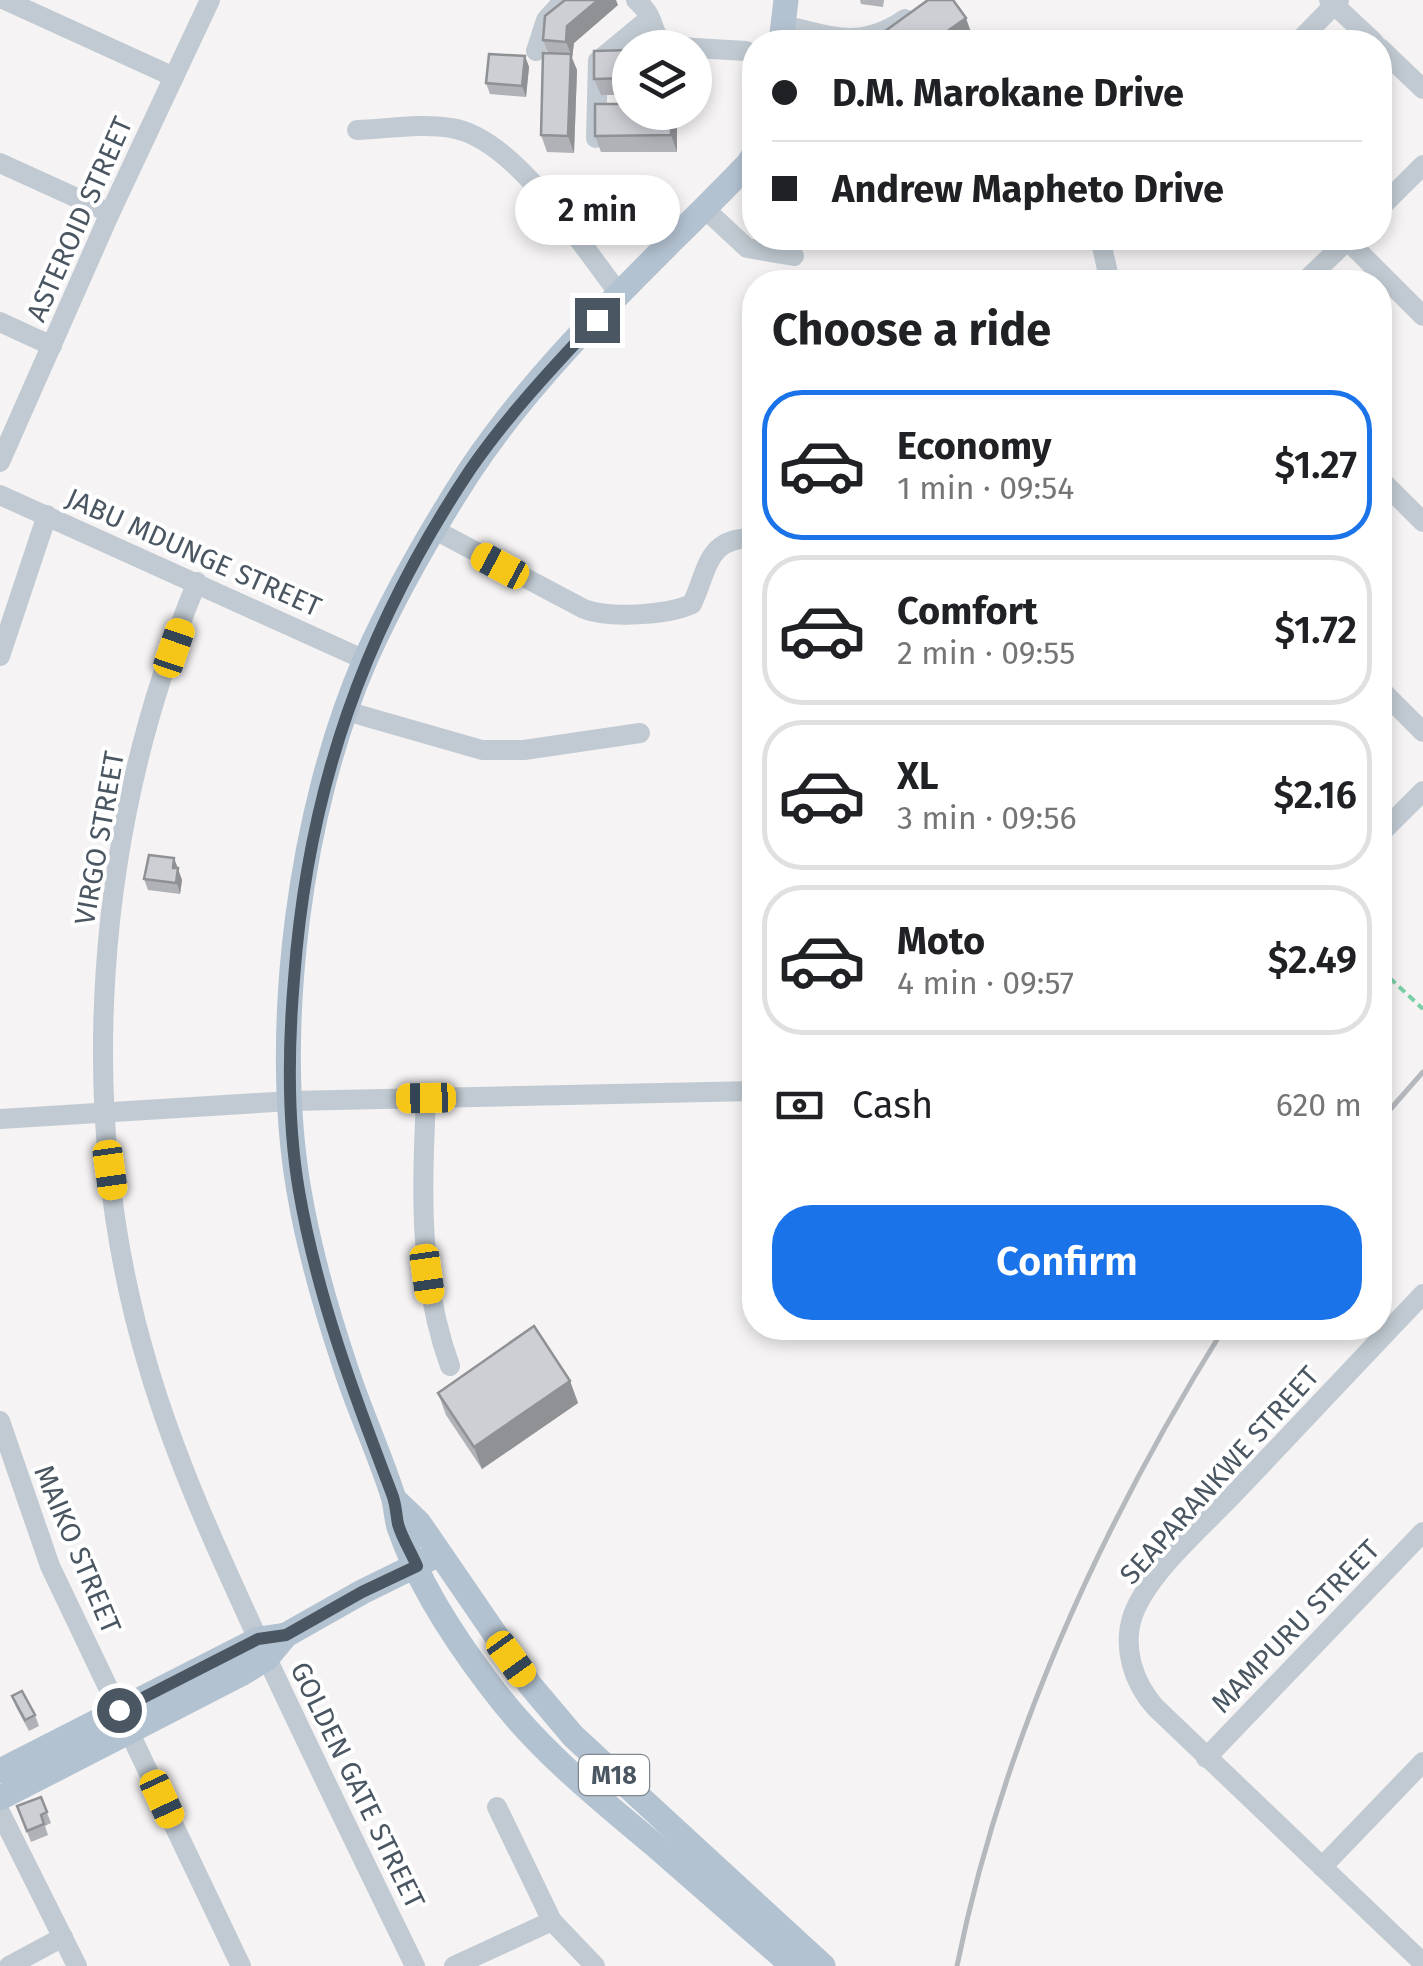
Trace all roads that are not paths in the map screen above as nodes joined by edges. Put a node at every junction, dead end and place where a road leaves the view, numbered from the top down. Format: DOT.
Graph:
graph roads {
  1 [pos="5,0"];
  2 [pos="210,0"];
  3 [pos="564,0"];
  4 [pos="636,0"];
  5 [pos="930,2"];
  6 [pos="1334,2"];
  7 [pos="650,18"];
  8 [pos="784,23"];
  9 [pos="654,30"];
  10 [pos="817,30"];
  11 [pos="890,30"];
  12 [pos="1309,30"];
  13 [pos="1362,30"];
  14 [pos="712,49"];
  15 [pos="536,51"];
  16 [pos="742,51"];
  17 [pos="1392,59"];
  18 [pos="174,77"];
  19 [pos="1423,89"];
  20 [pos="357,130"];
  21 [pos="596,138"];
  22 [pos="0,163"];
  23 [pos="1423,165"];
  24 [pos="742,168"];
  25 [pos="1392,196"];
  26 [pos="705,209"];
  27 [pos="110,213"];
  28 [pos="742,243"];
  29 [pos="759,250"];
  30 [pos="1337,250"];
  31 [pos="1359,250"];
  32 [pos="794,256"];
  33 [pos="1316,270"];
  34 [pos="1378,270"];
  35 [pos="1392,284"];
  36 [pos="620,295"];
  37 [pos="1423,316"];
  38 [pos="0,322"];
  39 [pos="52,346"];
  40 [pos="0,462"];
  41 [pos="1392,491"];
  42 [pos="0,494"];
  43 [pos="47,515"];
  44 [pos="1423,522"];
  45 [pos="434,530"];
  46 [pos="742,537"];
  47 [pos="197,582"];
  48 [pos="0,656"];
  49 [pos="365,660"];
  50 [pos="1392,701"];
  51 [pos="346,711"];
  52 [pos="1423,732"];
  53 [pos="640,733"];
  54 [pos="1423,790"];
  55 [pos="1392,822"];
  56 [pos="742,1091"];
  57 [pos="426,1098"];
  58 [pos="290,1101"];
  59 [pos="104,1112"];
  60 [pos="0,1119"];
  61 [pos="1423,1294"];
  62 [pos="1392,1327"];
  63 [pos="1379,1340"];
  64 [pos="450,1366"];
  65 [pos="0,1421"];
  66 [pos="1423,1532"];
  67 [pos="428,1560"];
  68 [pos="263,1649"];
  69 [pos="124,1721"];
  70 [pos="1206,1758"];
  71 [pos="1423,1762"];
  72 [pos="0,1771"];
  73 [pos="0,1798"];
  74 [pos="497,1807"];
  75 [pos="0,1812"];
  76 [pos="1322,1867"];
  77 [pos="552,1920"];
  78 [pos="62,1937"];
  79 [pos="1423,1963"];
  80 [pos="9,1966"];
  81 [pos="76,1966"];
  82 [pos="242,1966"];
  83 [pos="415,1966"];
  84 [pos="454,1966"];
  85 [pos="596,1966"];
  86 [pos="793,1966"];
  87 [pos="823,1966"];
  1 -- 18 [label="street"];
  2 -- 18 [label="street, ASTEROID STREET"];
  3 -- 15 [label="street"];
  4 -- 7 [label="street"];
  5 -- 11 [label="street"];
  6 -- 12 [label="street"];
  6 -- 13 [label="street"];
  7 -- 9 [label="street"];
  7 -- 21 [label="street"];
  8 -- 10 [label="street"];
  14 -- 16 [label="street"];
  17 -- 19 [label="street"];
  18 -- 27 [label="street, ASTEROID STREET"];
  20 -- 36 [label="street"];
  22 -- 27 [label="street"];
  23 -- 25 [label="street"];
  24 -- 26 [label="main road"];
  26 -- 28 [label="street"];
  26 -- 36 [label="main road"];
  27 -- 39 [label="street, ASTEROID STREET"];
  29 -- 32 [label="street"];
  30 -- 33 [label="street"];
  31 -- 34 [label="street"];
  35 -- 37 [label="street"];
  36 -- 45 [label="main road"];
  38 -- 39 [label="street"];
  39 -- 40 [label="street, ASTEROID STREET"];
  41 -- 44 [label="street"];
  42 -- 43 [label="street, JABU MDUNGE STREET"];
  43 -- 47 [label="street, JABU MDUNGE STREET"];
  43 -- 48 [label="street"];
  45 -- 46 [label="street"];
  45 -- 49 [label="main road"];
  47 -- 49 [label="street, JABU MDUNGE STREET"];
  47 -- 59 [label="street, VIRGO STREET"];
  49 -- 51 [label="main road"];
  50 -- 52 [label="street"];
  51 -- 53 [label="street"];
  51 -- 58 [label="main road"];
  54 -- 55 [label="street"];
  56 -- 57 [label="street"];
  57 -- 58 [label="street"];
  57 -- 64 [label="street"];
  58 -- 59 [label="street"];
  58 -- 67 [label="main road"];
  59 -- 60 [label="street"];
  59 -- 68 [label="street, GOLDEN GATE STREET"];
  61 -- 62 [label="street, SEAPARANKWE STREET"];
  63 -- 70 [label="street, SEAPARANKWE STREET"];
  65 -- 69 [label="street, MAIKO STREET"];
  66 -- 70 [label="street, MAMPURU STREET"];
  67 -- 68 [label="main road"];
  67 -- 86 [label="main road, M18"];
  67 -- 87 [label="main road, M18"];
  68 -- 69 [label="main road"];
  68 -- 83 [label="street, GOLDEN GATE STREET"];
  69 -- 72 [label="main road"];
  69 -- 73 [label="main road"];
  69 -- 82 [label="street, MAIKO STREET"];
  70 -- 76 [label="street, SEAPARANKWE STREET"];
  71 -- 76 [label="street"];
  74 -- 77 [label="street"];
  75 -- 78 [label="street"];
  76 -- 79 [label="street, SEAPARANKWE STREET"];
  77 -- 84 [label="street"];
  77 -- 85 [label="street"];
  78 -- 80 [label="street"];
  78 -- 81 [label="street"];
}
